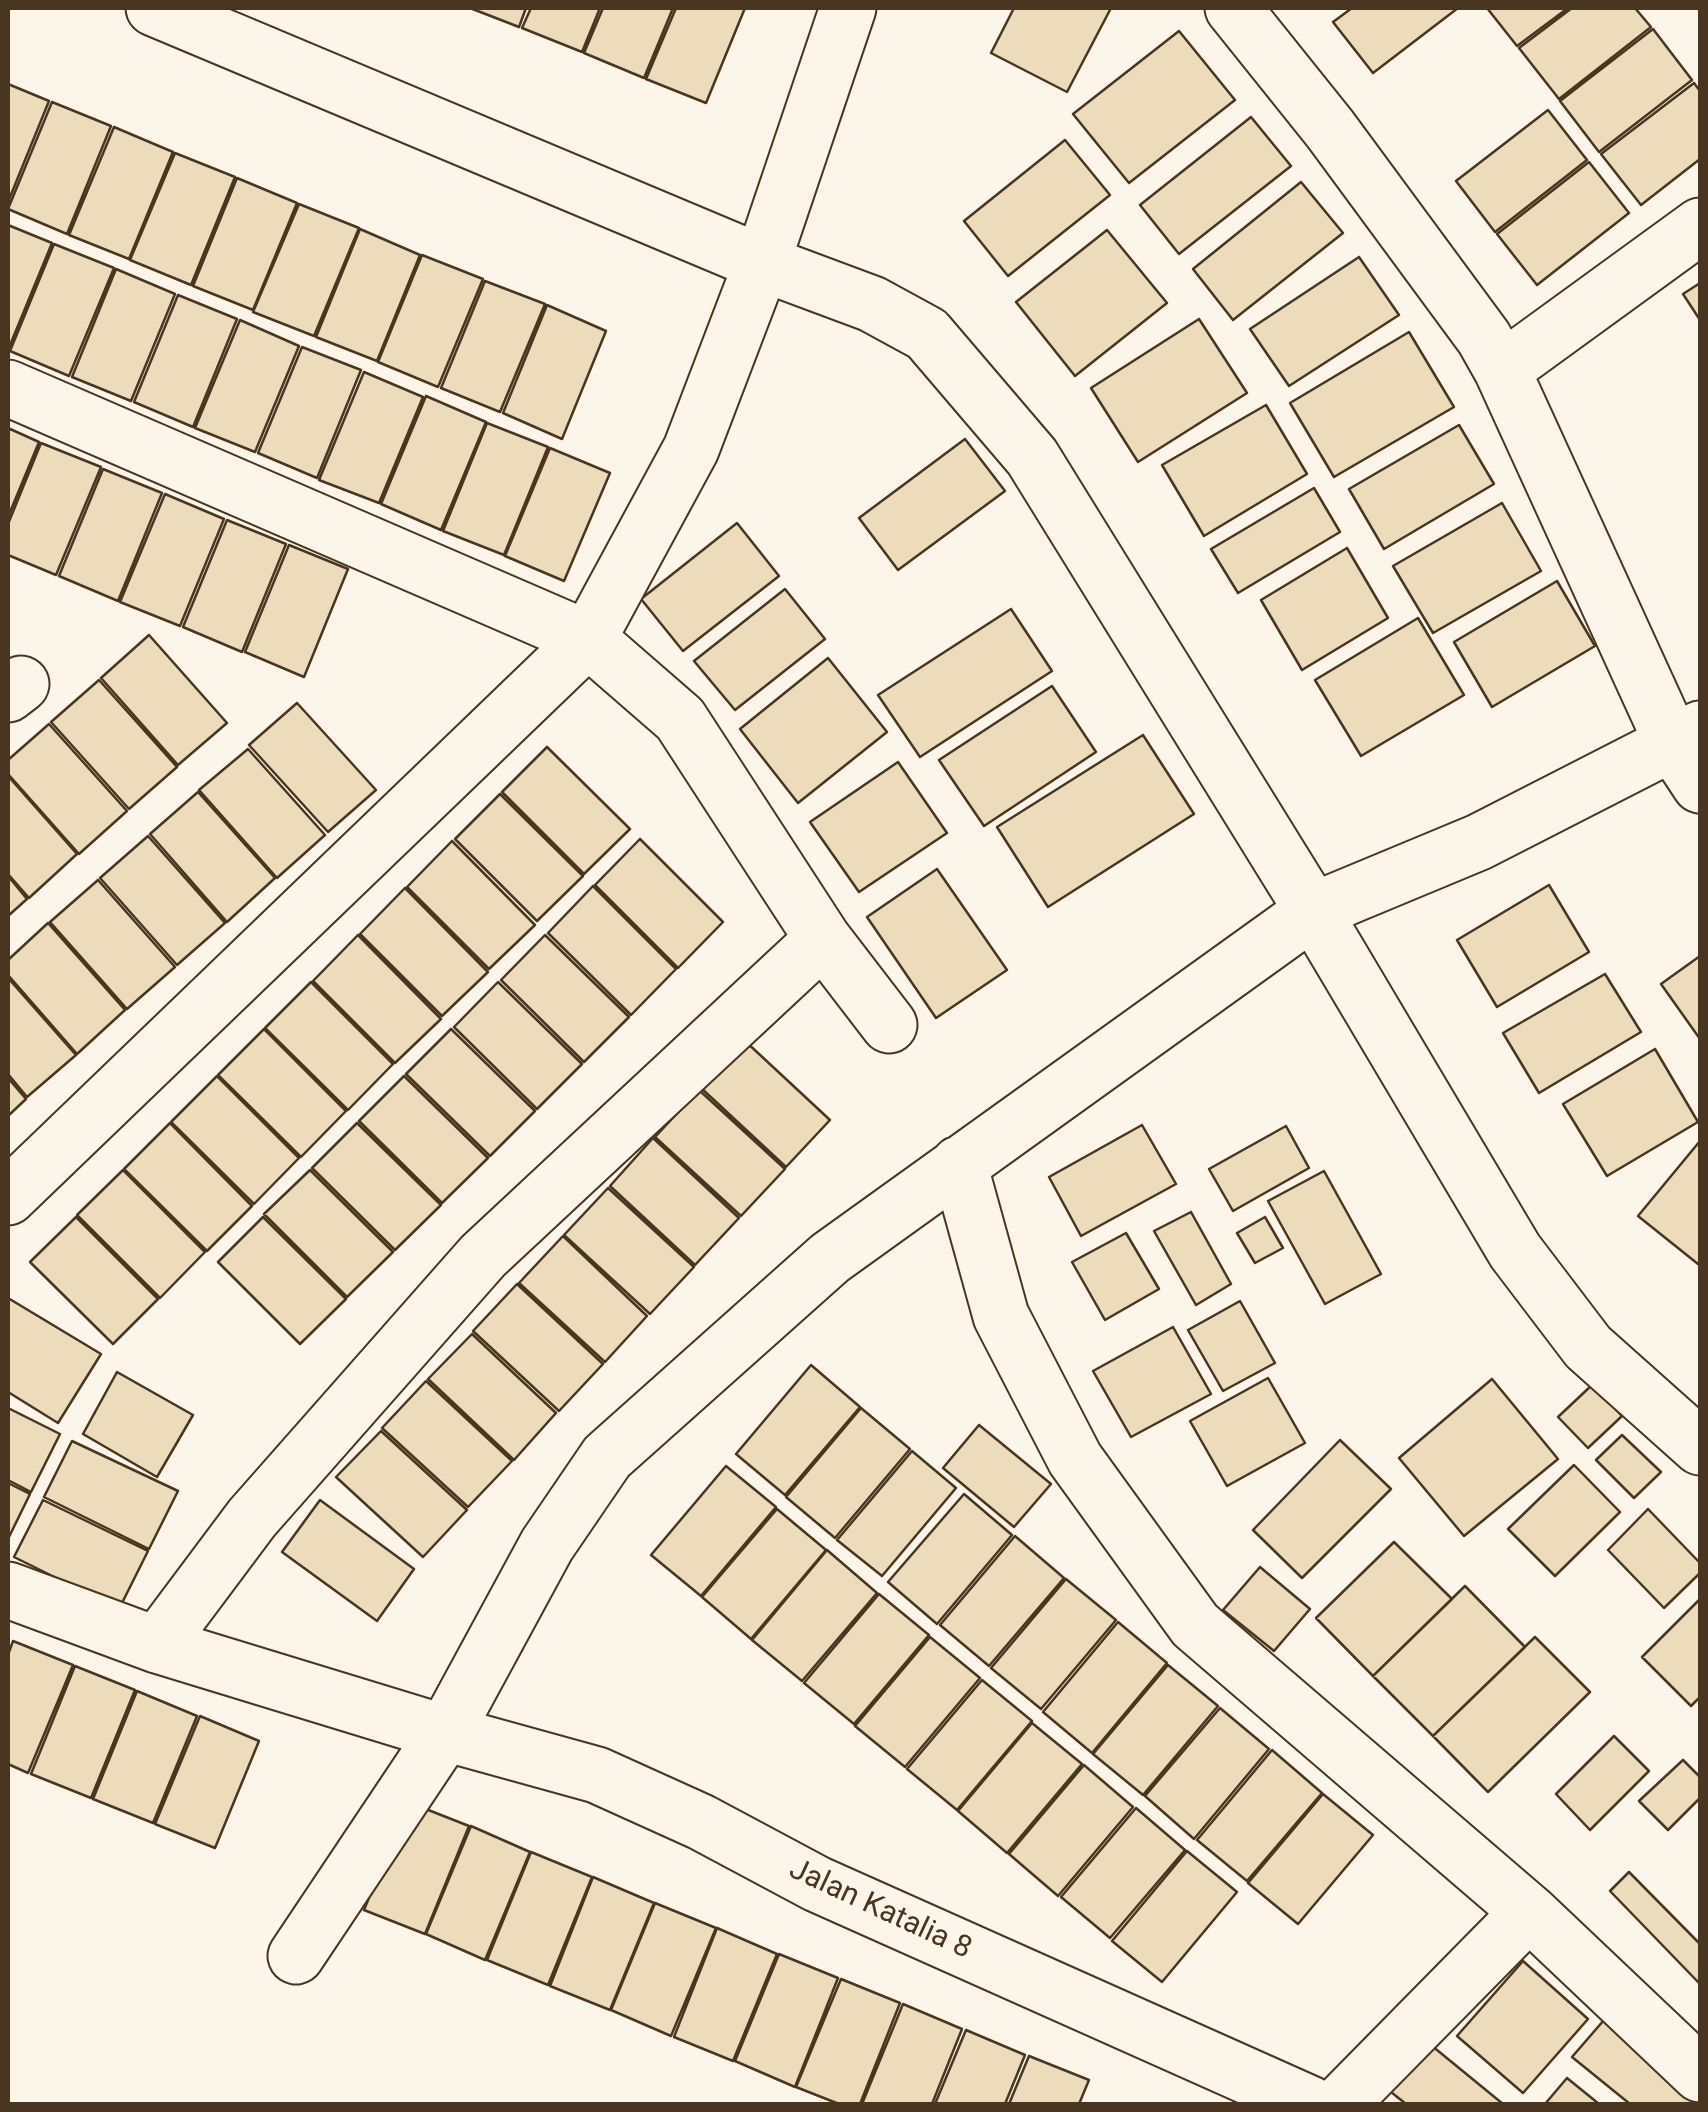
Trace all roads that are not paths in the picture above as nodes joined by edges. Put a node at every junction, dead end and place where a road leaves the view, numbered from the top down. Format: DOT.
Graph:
graph roads {
  1 [pos="154,8"];
  2 [pos="848,8"];
  3 [pos="1233,8"];
  4 [pos="1700,226"];
  5 [pos="762,263"];
  6 [pos="1502,370"];
  7 [pos="8,388"];
  8 [pos="588,639"];
  9 [pos="1691,753"];
  10 [pos="1313,911"];
  11 [pos="823,938"];
  12 [pos="889,1025"];
  13 [pos="958,1164"];
  14 [pos="8,1197"];
  15 [pos="1700,1447"];
  16 [pos="8,1590"];
  17 [pos="157,1645"];
  18 [pos="445,1733"];
  19 [pos="1530,1912"];
  20 [pos="296,1956"];
  21 [pos="1700,2074"];
  22 [pos="1310,2104"];
  23 [pos="1340,2104"];
  1 -- 5 [label="street"];
  2 -- 5 [label="street"];
  3 -- 6 [label="street"];
  4 -- 6 [label="street"];
  5 -- 8 [label="street"];
  5 -- 10 [label="street"];
  6 -- 9 [label="street"];
  7 -- 8 [label="street"];
  8 -- 11 [label="street"];
  8 -- 14 [label="street"];
  9 -- 10 [label="street"];
  10 -- 13 [label="street"];
  10 -- 15 [label="street"];
  11 -- 12 [label="street"];
  11 -- 17 [label="street"];
  13 -- 18 [label="street"];
  13 -- 19 [label="street"];
  16 -- 17 [label="street, Jalan Katalia 8"];
  17 -- 18 [label="street, Jalan Katalia 8"];
  18 -- 20 [label="street"];
  18 -- 22 [label="street, Jalan Katalia 8"];
  19 -- 21 [label="street"];
  19 -- 23 [label="street"];
}
